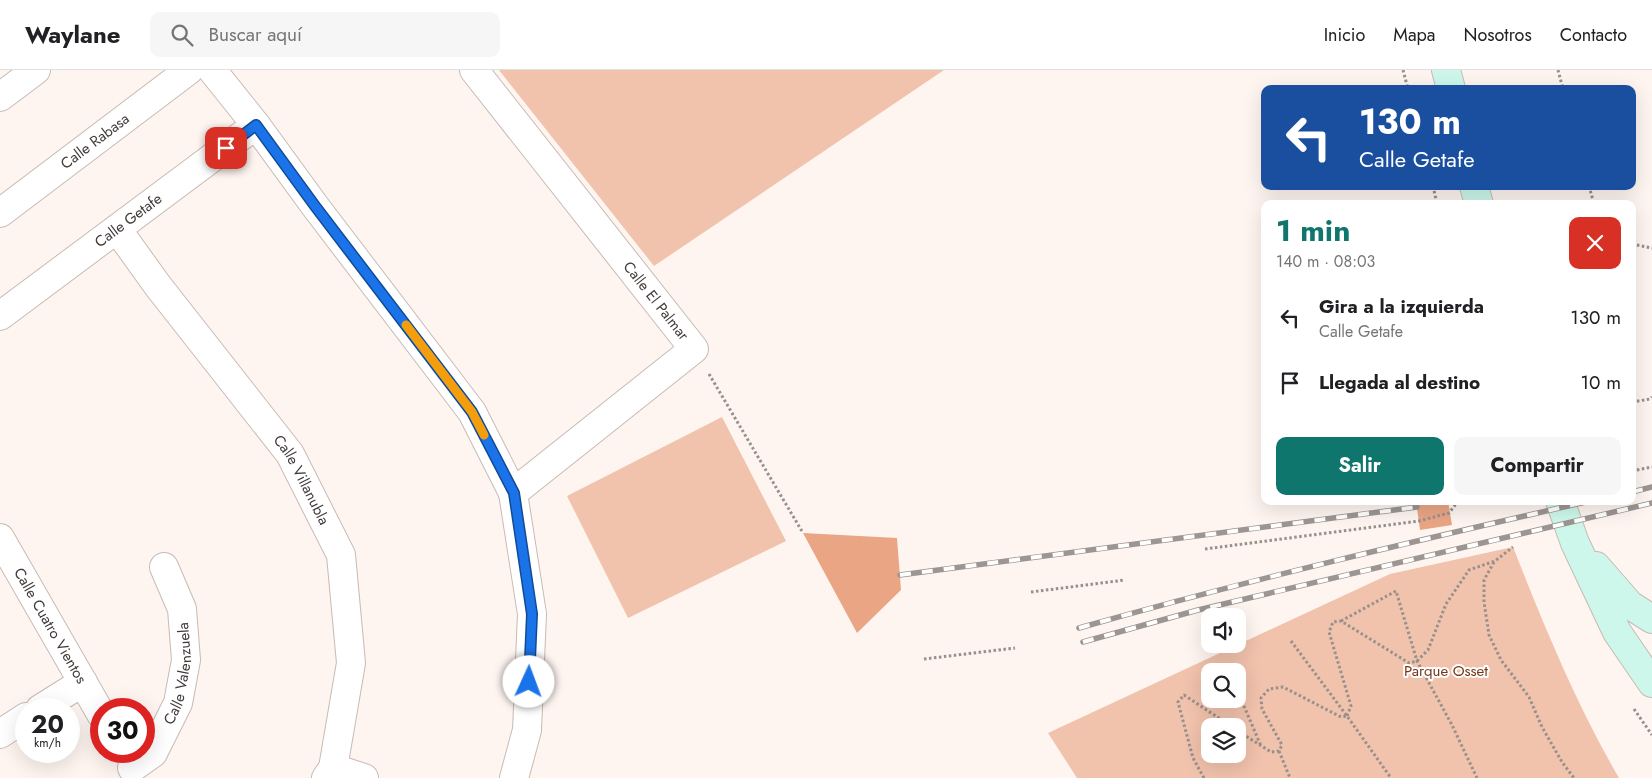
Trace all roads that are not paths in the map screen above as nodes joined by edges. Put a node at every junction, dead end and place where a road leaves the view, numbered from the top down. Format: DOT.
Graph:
graph roads {
  1 [pos="36,70"];
  2 [pos="189,70"];
  3 [pos="212,70"];
  4 [pos="474,70"];
  5 [pos="1446,70"];
  6 [pos="1450,85"];
  7 [pos="0,97"];
  8 [pos="256,125"];
  9 [pos="0,213"];
  10 [pos="117,229"];
  11 [pos="0,316"];
  12 [pos="514,493"];
  13 [pos="1561,505"];
  14 [pos="0,538"];
  15 [pos="1575,543"];
  16 [pos="164,567"];
  17 [pos="1652,619"];
  18 [pos="83,682"];
  19 [pos="1652,682"];
  20 [pos="58,698"];
  21 [pos="92,698"];
  22 [pos="131,766"];
  23 [pos="329,773"];
  24 [pos="364,778"];
  25 [pos="514,778"];
  1 -- 7 [label="street"];
  2 -- 9 [label="street, Calle Rabasa"];
  3 -- 8 [label="street"];
  4 -- 12 [label="street, Calle El Palmar"];
  5 -- 6 [label="main road"];
  8 -- 10 [label="street, Calle Getafe"];
  8 -- 12 [label="street"];
  10 -- 11 [label="street, Calle Getafe"];
  10 -- 23 [label="street, Calle Villanubla"];
  12 -- 25 [label="street"];
  13 -- 15 [label="main road"];
  14 -- 18 [label="street, Calle Cuatro Vientos"];
  15 -- 17 [label="main road"];
  15 -- 19 [label="main road"];
  16 -- 22 [label="street, Calle Valenzuela"];
  18 -- 20 [label="street"];
  18 -- 21 [label="street, Calle Cuatro Vientos"];
  23 -- 24 [label="street"];
}
